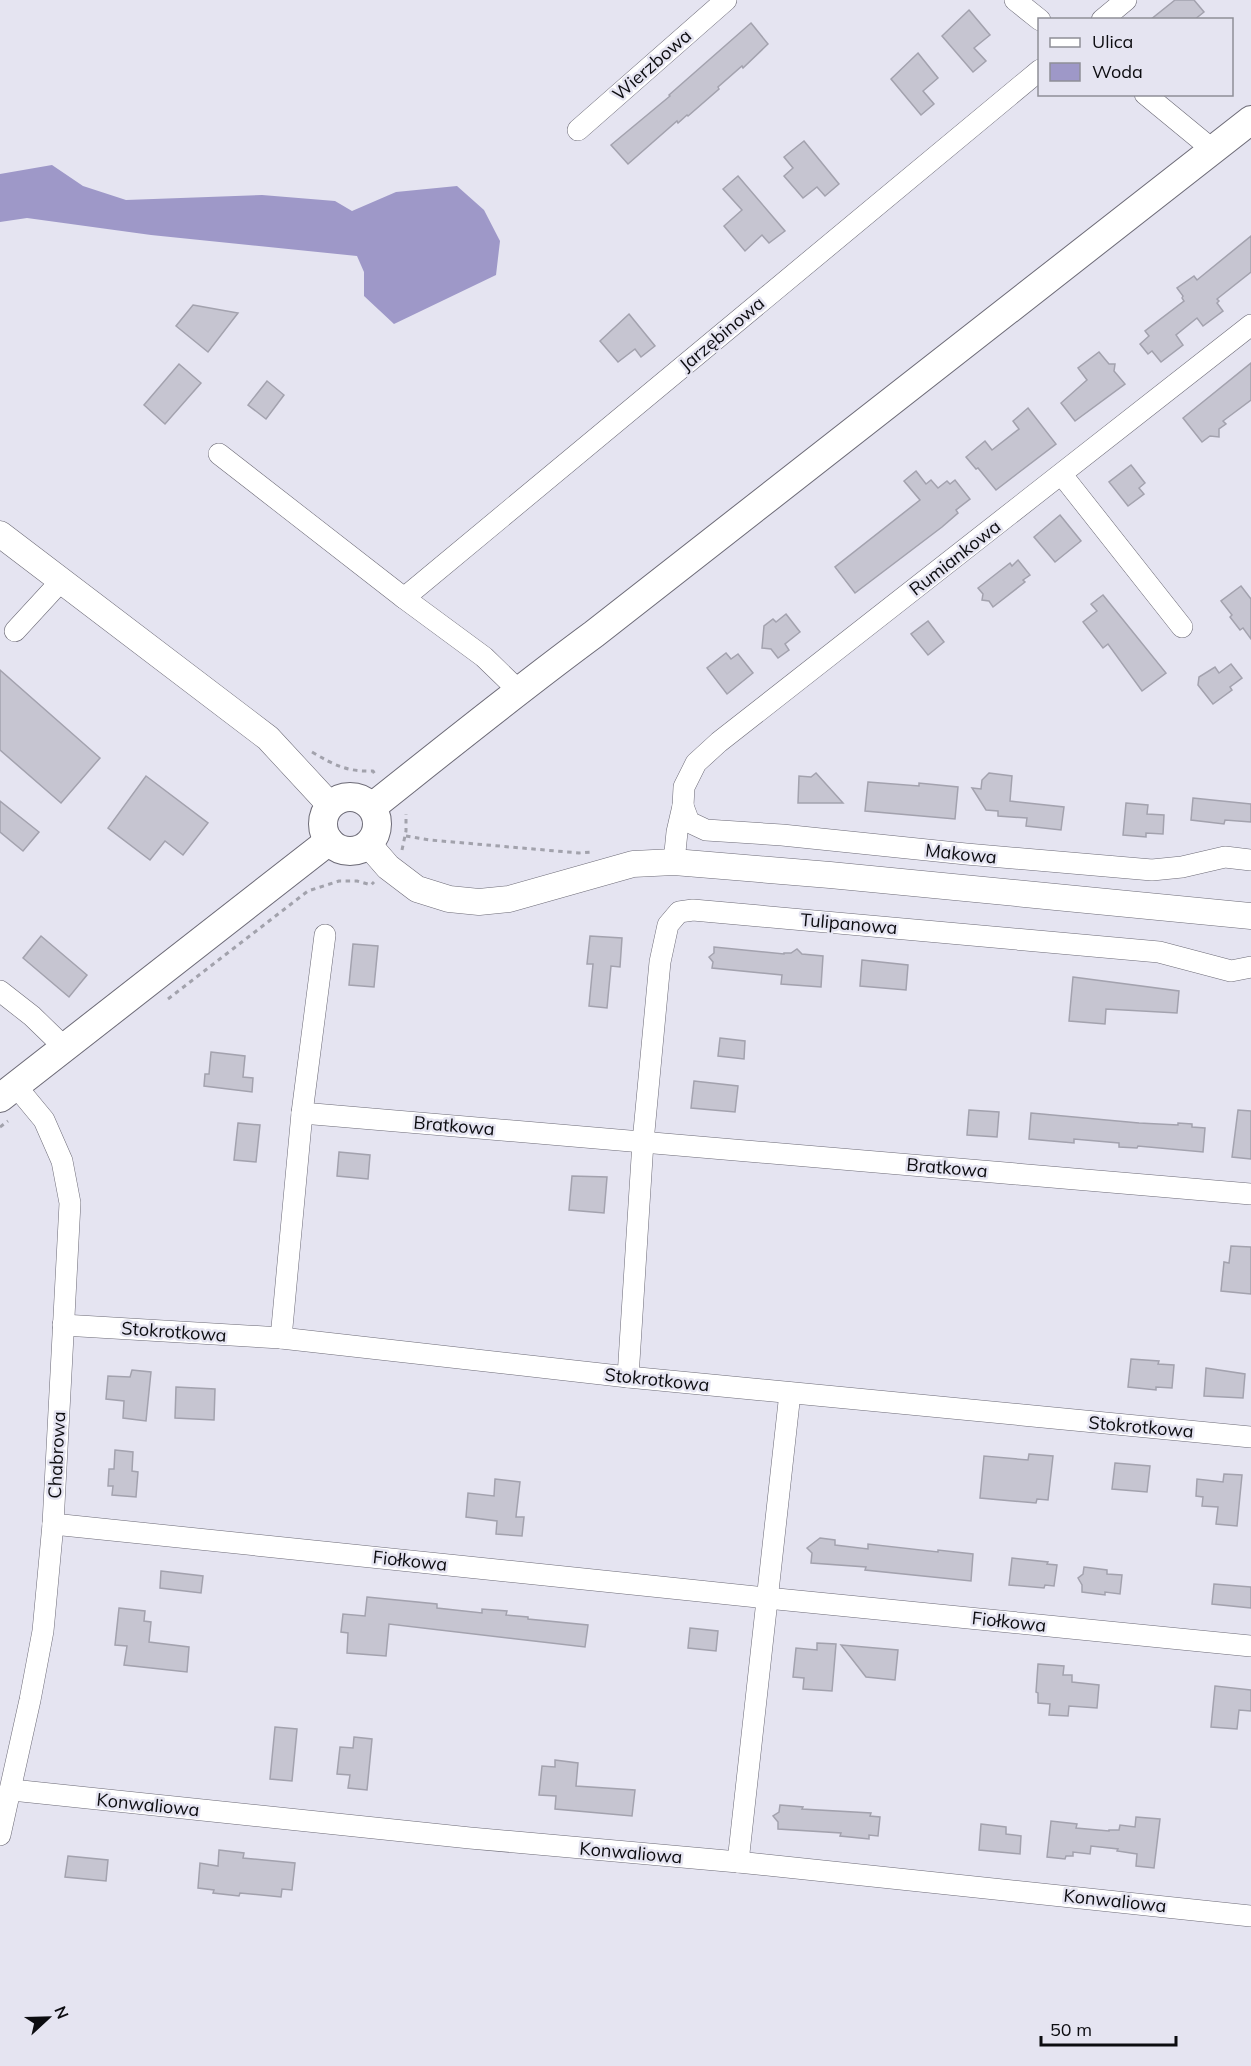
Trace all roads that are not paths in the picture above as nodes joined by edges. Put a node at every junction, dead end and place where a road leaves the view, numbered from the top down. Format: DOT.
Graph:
graph roads {
  1 [pos="726,0"];
  2 [pos="1015,0"];
  3 [pos="1126,0"];
  4 [pos="1038,18"];
  5 [pos="1104,18"];
  6 [pos="1038,72"];
  7 [pos="1147,96"];
  8 [pos="1251,120"];
  9 [pos="578,130"];
  10 [pos="1213,150"];
  11 [pos="1251,325"];
  12 [pos="219,454"];
  13 [pos="1062,475"];
  14 [pos="0,534"];
  15 [pos="61,581"];
  16 [pos="404,598"];
  17 [pos="1182,627"];
  18 [pos="15,631"];
  19 [pos="518,690"];
  20 [pos="330,805"];
  21 [pos="683,806"];
  22 [pos="372,807"];
  23 [pos="329,841"];
  24 [pos="368,844"];
  25 [pos="1251,860"];
  26 [pos="674,862"];
  27 [pos="1251,916"];
  28 [pos="325,935"];
  29 [pos="1251,967"];
  30 [pos="0,991"];
  31 [pos="64,1047"];
  32 [pos="7,1091"];
  33 [pos="302,1113"];
  34 [pos="643,1142"];
  35 [pos="1251,1194"];
  36 [pos="63,1325"];
  37 [pos="280,1338"];
  38 [pos="628,1377"];
  39 [pos="790,1393"];
  40 [pos="1251,1437"];
  41 [pos="53,1524"];
  42 [pos="767,1598"];
  43 [pos="1251,1646"];
  44 [pos="12,1790"];
  45 [pos="0,1836"];
  46 [pos="738,1862"];
  47 [pos="1251,1916"];
  1 -- 9 [label="street, Wierzbowa"];
  2 -- 4 [label="street"];
  3 -- 5 [label="street"];
  6 -- 16 [label="street, Jarzębinowa"];
  7 -- 10 [label="street"];
  8 -- 10 [label="main road"];
  10 -- 19 [label="main road"];
  11 -- 13 [label="street, Rumiankowa"];
  12 -- 16 [label="street"];
  13 -- 17 [label="street"];
  13 -- 21 [label="street, Rumiankowa"];
  14 -- 15 [label="street"];
  15 -- 18 [label="street"];
  15 -- 20 [label="street"];
  16 -- 19 [label="street"];
  19 -- 22 [label="main road"];
  20 -- 22 [label="main road"];
  20 -- 23 [label="main road"];
  21 -- 25 [label="street, Makowa"];
  21 -- 26 [label="street, Rumiankowa"];
  22 -- 24 [label="main road"];
  23 -- 24 [label="main road"];
  23 -- 31 [label="main road"];
  24 -- 26 [label="street"];
  26 -- 27 [label="street"];
  28 -- 33 [label="street"];
  29 -- 34 [label="street, Tulipanowa"];
  30 -- 31 [label="street"];
  31 -- 32 [label="main road"];
  32 -- 36 [label="street, Chabrowa"];
  33 -- 34 [label="street, Bratkowa"];
  33 -- 37 [label="street"];
  34 -- 35 [label="street, Bratkowa"];
  34 -- 38 [label="street"];
  36 -- 37 [label="street, Stokrotkowa"];
  36 -- 41 [label="street, Chabrowa"];
  37 -- 38 [label="street, Stokrotkowa"];
  38 -- 39 [label="street, Stokrotkowa"];
  39 -- 40 [label="street, Stokrotkowa"];
  39 -- 42 [label="street"];
  41 -- 42 [label="street, Fiołkowa"];
  41 -- 44 [label="street, Chabrowa"];
  42 -- 43 [label="street, Fiołkowa"];
  42 -- 46 [label="street"];
  44 -- 45 [label="street, Chabrowa"];
  44 -- 46 [label="street, Konwaliowa"];
  46 -- 47 [label="street, Konwaliowa"];
}
